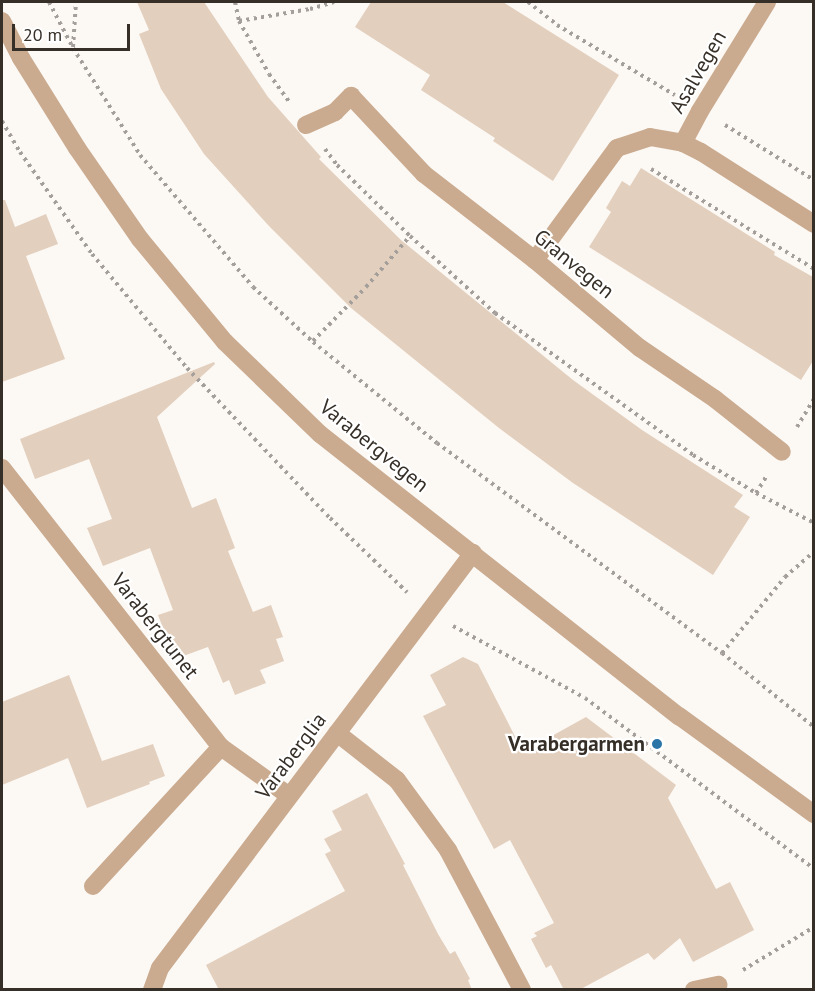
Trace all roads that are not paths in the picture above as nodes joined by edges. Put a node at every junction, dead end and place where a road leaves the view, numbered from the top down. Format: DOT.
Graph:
graph roads {
  1 [pos="767,2"];
  2 [pos="2,21"];
  3 [pos="306,125"];
  4 [pos="683,143"];
  5 [pos="813,224"];
  6 [pos="535,260"];
  7 [pos="782,452"];
  8 [pos="2,468"];
  9 [pos="473,553"];
  10 [pos="336,733"];
  11 [pos="221,747"];
  12 [pos="288,795"];
  13 [pos="813,814"];
  14 [pos="93,886"];
  15 [pos="718,985"];
  16 [pos="152,990"];
  17 [pos="522,990"];
  18 [pos="694,990"];
  1 -- 4 [label="street, Asalvegen"];
  2 -- 9 [label="street, Varabergvegen"];
  3 -- 6 [label="street, Granvegen"];
  4 -- 5 [label="street"];
  4 -- 6 [label="street, Asalvegen"];
  6 -- 7 [label="street, Granvegen"];
  8 -- 11 [label="street, Varabergtunet"];
  9 -- 10 [label="street, Varaberglia"];
  9 -- 13 [label="street, Varabergvegen"];
  10 -- 12 [label="street, Varaberglia"];
  10 -- 17 [label="street"];
  11 -- 12 [label="street, Varabergtunet"];
  11 -- 14 [label="street"];
  12 -- 16 [label="street, Varaberglia"];
  15 -- 18 [label="street"];
}
